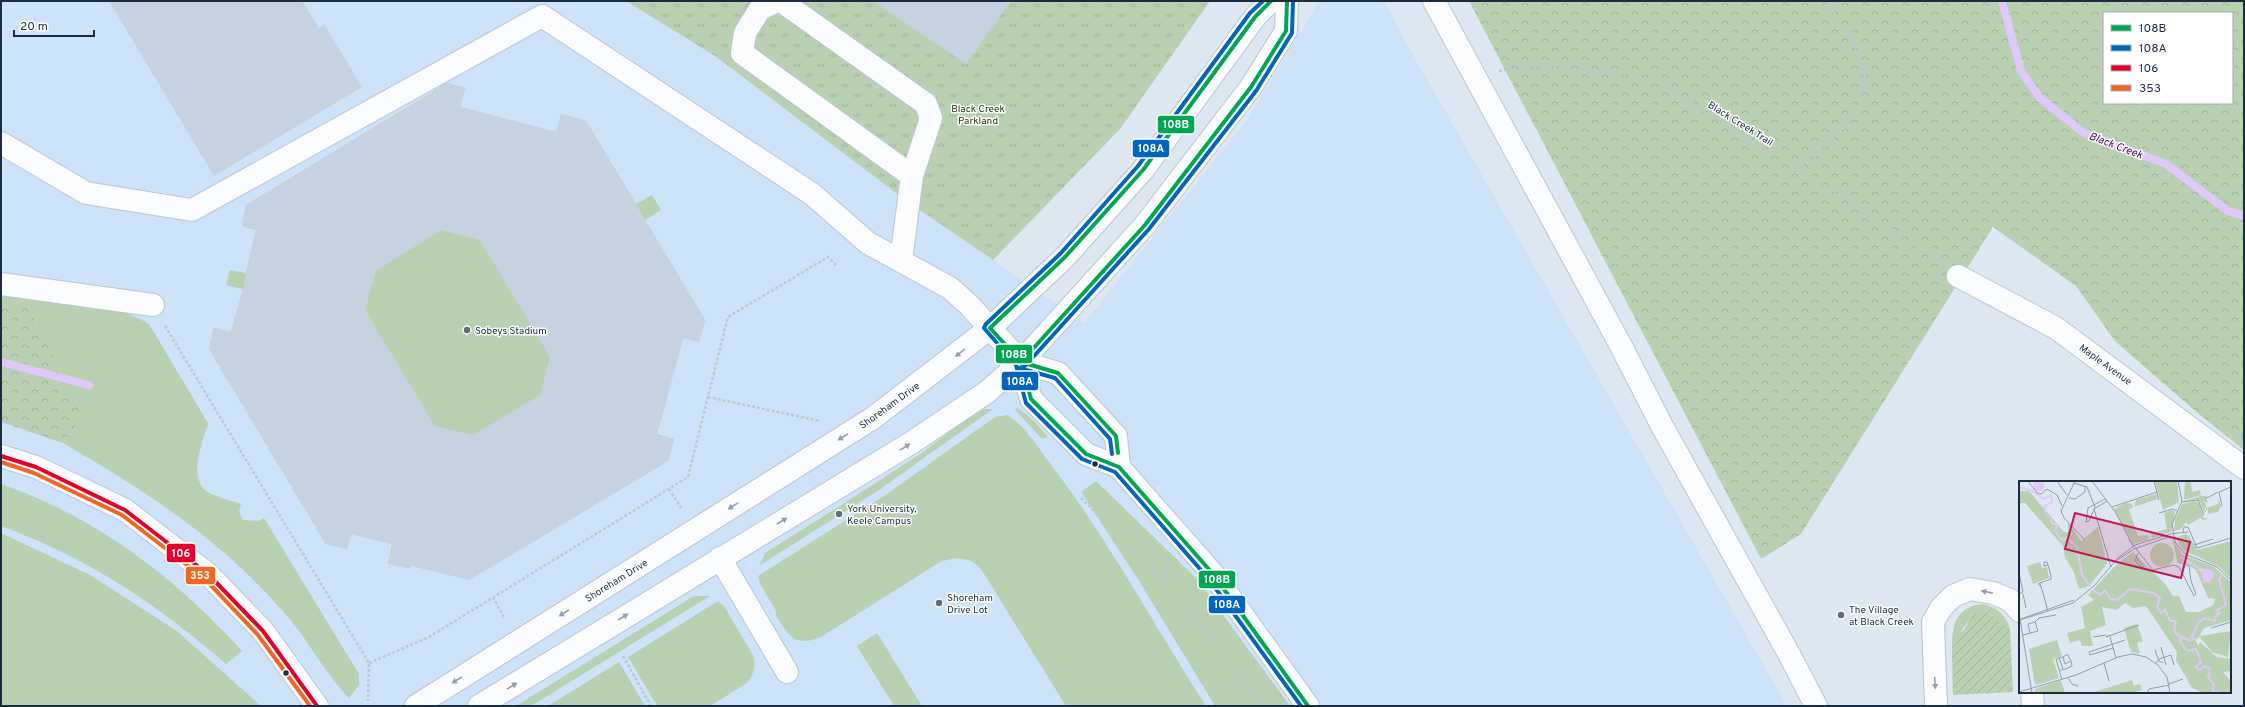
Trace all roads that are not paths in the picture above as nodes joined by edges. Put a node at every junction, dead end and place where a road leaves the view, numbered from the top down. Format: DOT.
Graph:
graph roads {
  1 [pos="777,1"];
  2 [pos="781,1"];
  3 [pos="1271,1"];
  4 [pos="1287,1"];
  5 [pos="1434,1"];
  6 [pos="2,148"];
  7 [pos="912,176"];
  8 [pos="901,260"];
  9 [pos="1958,276"];
  10 [pos="1,284"];
  11 [pos="153,305"];
  12 [pos="990,328"];
  13 [pos="1021,362"];
  14 [pos="1,456"];
  15 [pos="1119,467"];
  16 [pos="2244,468"];
  17 [pos="720,558"];
  18 [pos="2019,610"];
  19 [pos="787,672"];
  20 [pos="2032,693"];
  21 [pos="317,706"];
  22 [pos="416,706"];
  23 [pos="479,706"];
  24 [pos="1308,706"];
  25 [pos="1816,706"];
  26 [pos="1936,706"];
  27 [pos="2033,706"];
  1 -- 7 [label="street"];
  2 -- 7 [label="street"];
  3 -- 12 [label="street, Shoreham Drive"];
  4 -- 13 [label="street"];
  5 -- 25 [label="street"];
  6 -- 8 [label="street"];
  7 -- 8 [label="street"];
  8 -- 12 [label="street"];
  9 -- 16 [label="street, Maple Avenue"];
  10 -- 11 [label="street"];
  12 -- 13 [label="street"];
  12 -- 22 [label="street, Shoreham Drive, one-way"];
  13 -- 15 [label="street"];
  13 -- 15 [label="street"];
  17 -- 13 [label="street, one-way"];
  14 -- 21 [label="street"];
  15 -- 24 [label="street"];
  17 -- 19 [label="street"];
  23 -- 17 [label="street, one-way"];
  18 -- 26 [label="street, one-way"];
  20 -- 27 [label="street"];
}
